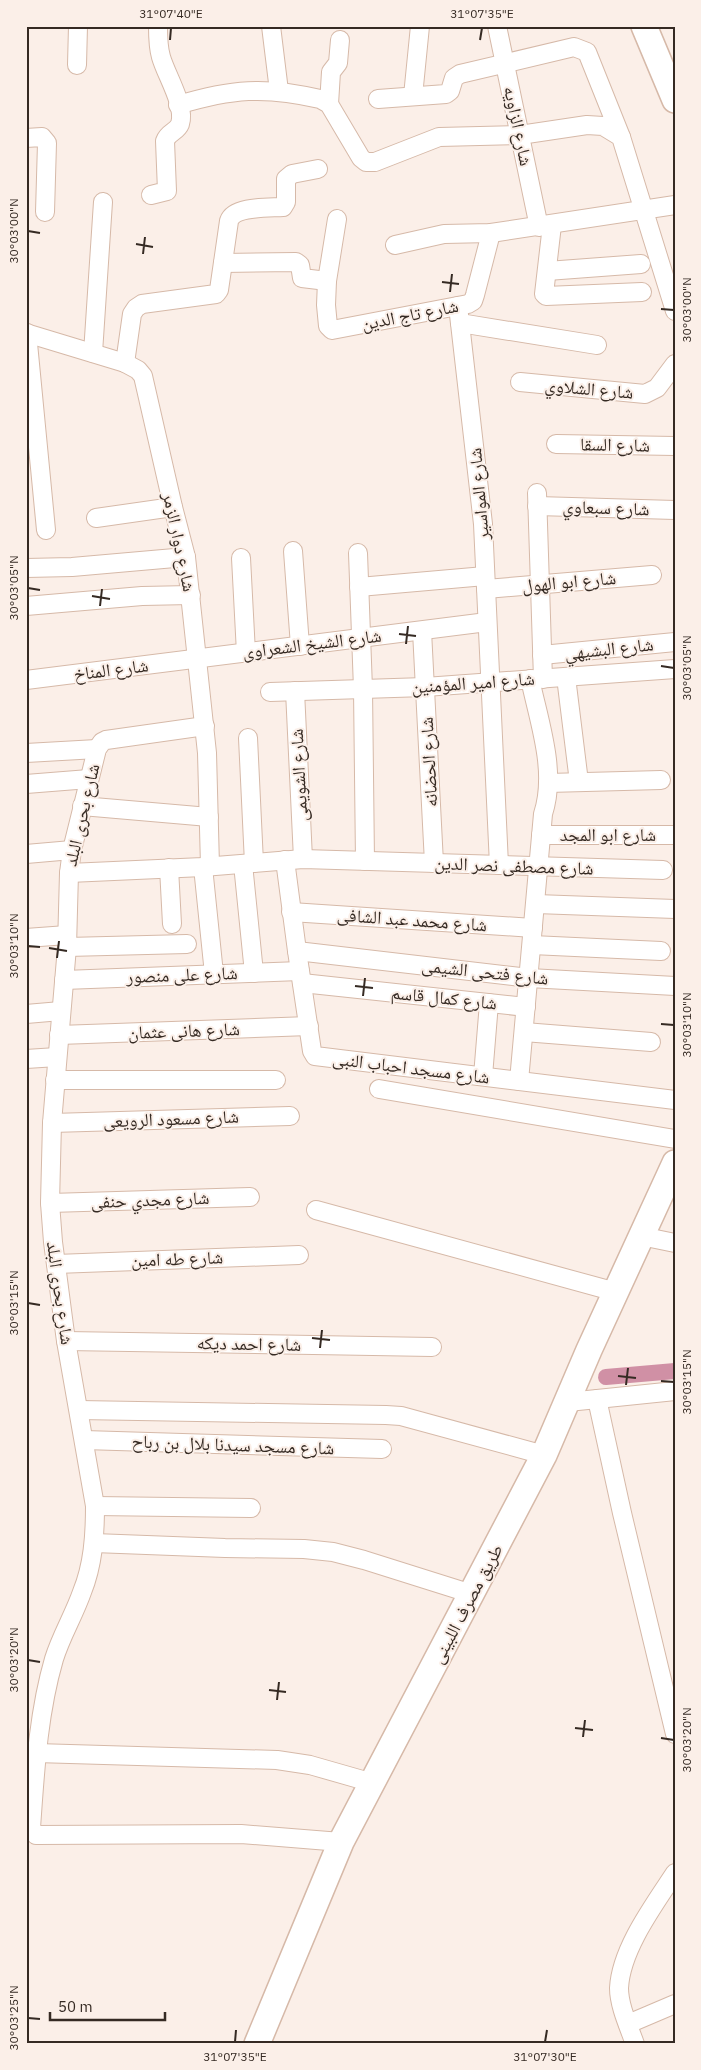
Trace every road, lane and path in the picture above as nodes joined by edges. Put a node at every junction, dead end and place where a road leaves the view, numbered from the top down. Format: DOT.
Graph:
graph roads {
  1 [pos="78,26"];
  2 [pos="158,26"];
  3 [pos="271,26"];
  4 [pos="420,26"];
  5 [pos="497,26"];
  6 [pos="644,26"];
  7 [pos="340,40"];
  8 [pos="505,63"];
  9 [pos="77,65"];
  10 [pos="279,92"];
  11 [pos="413,96"];
  12 [pos="378,98"];
  13 [pos="675,100"];
  14 [pos="329,104"];
  15 [pos="178,105"];
  16 [pos="520,135"];
  17 [pos="621,137"];
  18 [pos="26,138"];
  19 [pos="318,169"];
  20 [pos="151,195"];
  21 [pos="103,202"];
  22 [pos="675,205"];
  23 [pos="644,210"];
  24 [pos="45,212"];
  25 [pos="337,219"];
  26 [pos="546,226"];
  27 [pos="491,233"];
  28 [pos="396,245"];
  29 [pos="223,263"];
  30 [pos="641,264"];
  31 [pos="547,271"];
  32 [pos="327,281"];
  33 [pos="642,292"];
  34 [pos="675,311"];
  35 [pos="459,315"];
  36 [pos="26,333"];
  37 [pos="597,345"];
  38 [pos="93,353"];
  39 [pos="125,363"];
  40 [pos="675,364"];
  41 [pos="520,382"];
  42 [pos="556,444"];
  43 [pos="675,446"];
  44 [pos="173,507"];
  45 [pos="675,510"];
  46 [pos="96,518"];
  47 [pos="46,530"];
  48 [pos="292,551"];
  49 [pos="358,553"];
  50 [pos="186,557"];
  51 [pos="241,558"];
  52 [pos="26,568"];
  53 [pos="652,575"];
  54 [pos="486,583"];
  55 [pos="540,585"];
  56 [pos="360,587"];
  57 [pos="191,595"];
  58 [pos="26,606"];
  59 [pos="487,622"];
  60 [pos="422,631"];
  61 [pos="361,638"];
  62 [pos="675,642"];
  63 [pos="300,646"];
  64 [pos="246,653"];
  65 [pos="542,655"];
  66 [pos="196,659"];
  67 [pos="675,669"];
  68 [pos="566,677"];
  69 [pos="537,679"];
  70 [pos="26,680"];
  71 [pos="489,682"];
  72 [pos="425,687"];
  73 [pos="363,689"];
  74 [pos="295,691"];
  75 [pos="270,692"];
  76 [pos="205,726"];
  77 [pos="248,738"];
  78 [pos="97,749"];
  79 [pos="26,753"];
  80 [pos="89,779"];
  81 [pos="662,780"];
  82 [pos="579,782"];
  83 [pos="548,783"];
  84 [pos="26,784"];
  85 [pos="82,806"];
  86 [pos="209,817"];
  87 [pos="542,835"];
  88 [pos="675,835"];
  89 [pos="72,850"];
  90 [pos="26,854"];
  91 [pos="294,860"];
  92 [pos="365,861"];
  93 [pos="249,863"];
  94 [pos="434,863"];
  95 [pos="500,865"];
  96 [pos="539,866"];
  97 [pos="206,867"];
  98 [pos="168,868"];
  99 [pos="663,870"];
  100 [pos="69,873"];
  101 [pos="536,904"];
  102 [pos="675,909"];
  103 [pos="291,912"];
  104 [pos="172,924"];
  105 [pos="533,936"];
  106 [pos="26,938"];
  107 [pos="67,941"];
  108 [pos="187,944"];
  109 [pos="297,951"];
  110 [pos="661,951"];
  111 [pos="254,973"];
  112 [pos="214,974"];
  113 [pos="301,977"];
  114 [pos="529,978"];
  115 [pos="64,980"];
  116 [pos="675,986"];
  117 [pos="489,1003"];
  118 [pos="526,1007"];
  119 [pos="61,1011"];
  120 [pos="26,1014"];
  121 [pos="309,1026"];
  122 [pos="524,1032"];
  123 [pos="59,1035"];
  124 [pos="651,1042"];
  125 [pos="57,1057"];
  126 [pos="26,1059"];
  127 [pos="482,1076"];
  128 [pos="55,1080"];
  129 [pos="276,1080"];
  130 [pos="519,1081"];
  131 [pos="379,1089"];
  132 [pos="675,1100"];
  133 [pos="290,1116"];
  134 [pos="52,1123"];
  135 [pos="675,1138"];
  136 [pos="675,1163"];
  137 [pos="250,1197"];
  138 [pos="50,1203"];
  139 [pos="316,1210"];
  140 [pos="642,1236"];
  141 [pos="675,1243"];
  142 [pos="299,1255"];
  143 [pos="56,1264"];
  144 [pos="616,1292"];
  145 [pos="66,1341"];
  146 [pos="432,1347"];
  147 [pos="675,1391"];
  148 [pos="597,1399"];
  149 [pos="568,1402"];
  150 [pos="79,1410"];
  151 [pos="84,1440"];
  152 [pos="382,1449"];
  153 [pos="544,1455"];
  154 [pos="95,1506"];
  155 [pos="251,1508"];
  156 [pos="94,1543"];
  157 [pos="472,1594"];
  158 [pos="669,1686"];
  159 [pos="675,1734"];
  160 [pos="36,1753"];
  161 [pos="373,1783"];
  162 [pos="341,1842"];
  163 [pos="675,1873"];
  164 [pos="675,2004"];
  165 [pos="628,2024"];
  166 [pos="257,2044"];
  167 [pos="635,2044"];
  1 -- 9 [label="street"];
  2 -- 15 [label="street"];
  3 -- 10 [label="street"];
  4 -- 11 [label="street"];
  5 -- 8 [label="street, شارع الزاويه"];
  6 -- 13 [label="street"];
  7 -- 14 [label="street"];
  8 -- 11 [label="street"];
  8 -- 16 [label="street, شارع الزاويه"];
  8 -- 17 [label="street"];
  10 -- 14 [label="street"];
  10 -- 15 [label="street"];
  11 -- 12 [label="street"];
  14 -- 16 [label="street"];
  15 -- 20 [label="street"];
  16 -- 17 [label="street"];
  16 -- 26 [label="street, شارع الزاويه"];
  17 -- 23 [label="street"];
  18 -- 24 [label="street"];
  19 -- 29 [label="street"];
  21 -- 38 [label="street"];
  22 -- 23 [label="street"];
  23 -- 26 [label="street"];
  23 -- 34 [label="street"];
  25 -- 32 [label="street"];
  26 -- 27 [label="street"];
  26 -- 31 [label="street, شارع الزاويه"];
  27 -- 28 [label="street"];
  27 -- 35 [label="street, شارع تاج الدين"];
  29 -- 32 [label="street"];
  29 -- 39 [label="street"];
  30 -- 31 [label="street"];
  31 -- 33 [label="street, شارع الزاويه"];
  32 -- 35 [label="street, شارع تاج الدين"];
  35 -- 37 [label="street"];
  35 -- 54 [label="street, شارع المواسير"];
  36 -- 38 [label="street, شارع دوار الزمر"];
  36 -- 47 [label="street"];
  38 -- 39 [label="street, شارع دوار الزمر"];
  39 -- 44 [label="street, شارع دوار الزمر"];
  40 -- 41 [label="street, شارع الشلاوي"];
  42 -- 43 [label="street, شارع السقا"];
  44 -- 46 [label="street"];
  44 -- 50 [label="street, شارع دوار الزمر"];
  45 -- 55 [label="street, شارع سبعاوي"];
  48 -- 63 [label="street"];
  49 -- 56 [label="street"];
  50 -- 52 [label="street"];
  50 -- 57 [label="street, شارع دوار الزمر"];
  51 -- 64 [label="street"];
  53 -- 55 [label="street, شارع ابو الهول"];
  54 -- 55 [label="street, شارع ابو الهول"];
  54 -- 56 [label="street, شارع ابو الهول"];
  54 -- 59 [label="street, شارع المواسير"];
  55 -- 65 [label="street"];
  56 -- 61 [label="street"];
  57 -- 58 [label="street"];
  57 -- 66 [label="street, شارع دوار الزمر"];
  59 -- 60 [label="street, شارع الشيخ الشعراوى"];
  59 -- 71 [label="street, شارع المواسير"];
  60 -- 61 [label="street, شارع الشيخ الشعراوى"];
  60 -- 72 [label="street, شارع الحضانه"];
  61 -- 63 [label="street, شارع الشيخ الشعراوى"];
  61 -- 73 [label="street"];
  62 -- 65 [label="street, شارع البشيهي"];
  63 -- 64 [label="street, شارع الشيخ الشعراوى"];
  64 -- 66 [label="street, شارع الشيخ الشعراوى"];
  65 -- 69 [label="street"];
  66 -- 70 [label="street, شارع المناخ"];
  66 -- 76 [label="street, شارع دوار الزمر"];
  67 -- 68 [label="street, شارع امير المؤمنين"];
  68 -- 69 [label="street, شارع امير المؤمنين"];
  68 -- 82 [label="street"];
  69 -- 71 [label="street, شارع امير المؤمنين"];
  69 -- 83 [label="street"];
  71 -- 72 [label="street, شارع امير المؤمنين"];
  71 -- 95 [label="street, شارع المواسير"];
  72 -- 73 [label="street, شارع امير المؤمنين"];
  72 -- 94 [label="street, شارع الحضانه"];
  73 -- 74 [label="street, شارع امير المؤمنين"];
  73 -- 92 [label="street"];
  74 -- 75 [label="street, شارع امير المؤمنين"];
  74 -- 91 [label="street, شارع الشويمى"];
  76 -- 78 [label="street"];
  76 -- 86 [label="street, شارع دوار الزمر"];
  77 -- 93 [label="street"];
  78 -- 79 [label="street"];
  78 -- 80 [label="street, شارع بحرى البلد"];
  80 -- 84 [label="street"];
  80 -- 85 [label="street, شارع بحرى البلد"];
  81 -- 82 [label="street"];
  82 -- 83 [label="street"];
  83 -- 87 [label="street"];
  85 -- 86 [label="street"];
  85 -- 89 [label="street, شارع بحرى البلد"];
  86 -- 97 [label="street, شارع دوار الزمر"];
  87 -- 88 [label="street, شارع ابو المجد"];
  87 -- 96 [label="street"];
  89 -- 90 [label="street"];
  89 -- 100 [label="street, شارع بحرى البلد"];
  91 -- 92 [label="street, شارع مصطفى نصر الدين"];
  91 -- 93 [label="street, شارع مصطفى نصر الدين"];
  91 -- 103 [label="street, شارع مسجد احباب النبى"];
  92 -- 94 [label="street, شارع مصطفى نصر الدين"];
  93 -- 97 [label="street, شارع مصطفى نصر الدين"];
  93 -- 111 [label="street"];
  94 -- 95 [label="street, شارع مصطفى نصر الدين"];
  95 -- 96 [label="street, شارع مصطفى نصر الدين"];
  96 -- 99 [label="street, شارع مصطفى نصر الدين"];
  96 -- 101 [label="street"];
  97 -- 98 [label="street, شارع مصطفى نصر الدين"];
  97 -- 112 [label="street, شارع دوار الزمر"];
  98 -- 100 [label="street, شارع مصطفى نصر الدين"];
  98 -- 104 [label="street"];
  100 -- 107 [label="street, شارع بحرى البلد"];
  101 -- 102 [label="street"];
  101 -- 105 [label="street"];
  103 -- 105 [label="street, شارع محمد عبد الشافى"];
  103 -- 109 [label="street, شارع مسجد احباب النبى"];
  105 -- 110 [label="street, شارع محمد عبد الشافى"];
  105 -- 114 [label="street"];
  106 -- 107 [label="street"];
  107 -- 108 [label="street"];
  107 -- 115 [label="street, شارع بحرى البلد"];
  109 -- 113 [label="street, شارع مسجد احباب النبى"];
  109 -- 114 [label="street, شارع فتحى الشيمى"];
  111 -- 112 [label="street, شارع على منصور"];
  111 -- 113 [label="street, شارع على منصور"];
  112 -- 115 [label="street, شارع على منصور"];
  113 -- 117 [label="street, شارع كمال قاسم"];
  113 -- 121 [label="street, شارع مسجد احباب النبى"];
  114 -- 116 [label="street, شارع فتحى الشيمى"];
  114 -- 118 [label="street"];
  115 -- 119 [label="street, شارع بحرى البلد"];
  117 -- 118 [label="street, شارع كمال قاسم"];
  117 -- 127 [label="street"];
  118 -- 122 [label="street"];
  119 -- 120 [label="street"];
  119 -- 123 [label="street, شارع بحرى البلد"];
  121 -- 123 [label="street, شارع هانى عثمان"];
  121 -- 127 [label="street, شارع مسجد احباب النبى"];
  122 -- 124 [label="street"];
  122 -- 130 [label="street"];
  123 -- 125 [label="street, شارع بحرى البلد"];
  125 -- 126 [label="street"];
  125 -- 128 [label="street, شارع بحرى البلد"];
  127 -- 130 [label="street, شارع مسجد احباب النبى"];
  128 -- 129 [label="street"];
  128 -- 134 [label="street, شارع بحرى البلد"];
  130 -- 132 [label="street, شارع مسجد احباب النبى"];
  131 -- 135 [label="street"];
  133 -- 134 [label="street, شارع مسعود الرويعى"];
  134 -- 138 [label="street, شارع بحرى البلد"];
  136 -- 140 [label="street, طريق مصرف اللبينى"];
  137 -- 138 [label="street, شارع مجدي حنفى"];
  138 -- 143 [label="street, شارع بحرى البلد"];
  139 -- 144 [label="street"];
  140 -- 141 [label="street"];
  140 -- 144 [label="street, طريق مصرف اللبينى"];
  142 -- 143 [label="street, شارع طه امين"];
  143 -- 145 [label="street, شارع بحرى البلد"];
  144 -- 149 [label="street, طريق مصرف اللبينى"];
  145 -- 146 [label="street, شارع احمد ديكه"];
  145 -- 150 [label="street, شارع بحرى البلد"];
  147 -- 148 [label="street"];
  148 -- 149 [label="street"];
  148 -- 158 [label="street"];
  149 -- 153 [label="street, طريق مصرف اللبينى"];
  150 -- 151 [label="street, شارع بحرى البلد"];
  150 -- 153 [label="street"];
  151 -- 152 [label="street, شارع مسجد سيدنا بلال بن رباح"];
  151 -- 154 [label="street, شارع بحرى البلد"];
  153 -- 157 [label="street, طريق مصرف اللبينى"];
  154 -- 155 [label="street"];
  154 -- 156 [label="street, شارع بحرى البلد"];
  156 -- 157 [label="street"];
  156 -- 160 [label="street, شارع بحرى البلد"];
  157 -- 161 [label="street, طريق مصرف اللبينى"];
  158 -- 159 [label="street"];
  160 -- 161 [label="street"];
  160 -- 162 [label="street, شارع بحرى البلد"];
  161 -- 162 [label="street, طريق مصرف اللبينى"];
  162 -- 166 [label="street, طريق مصرف اللبينى"];
  163 -- 165 [label="street"];
  164 -- 165 [label="street"];
  165 -- 167 [label="street"];
}
